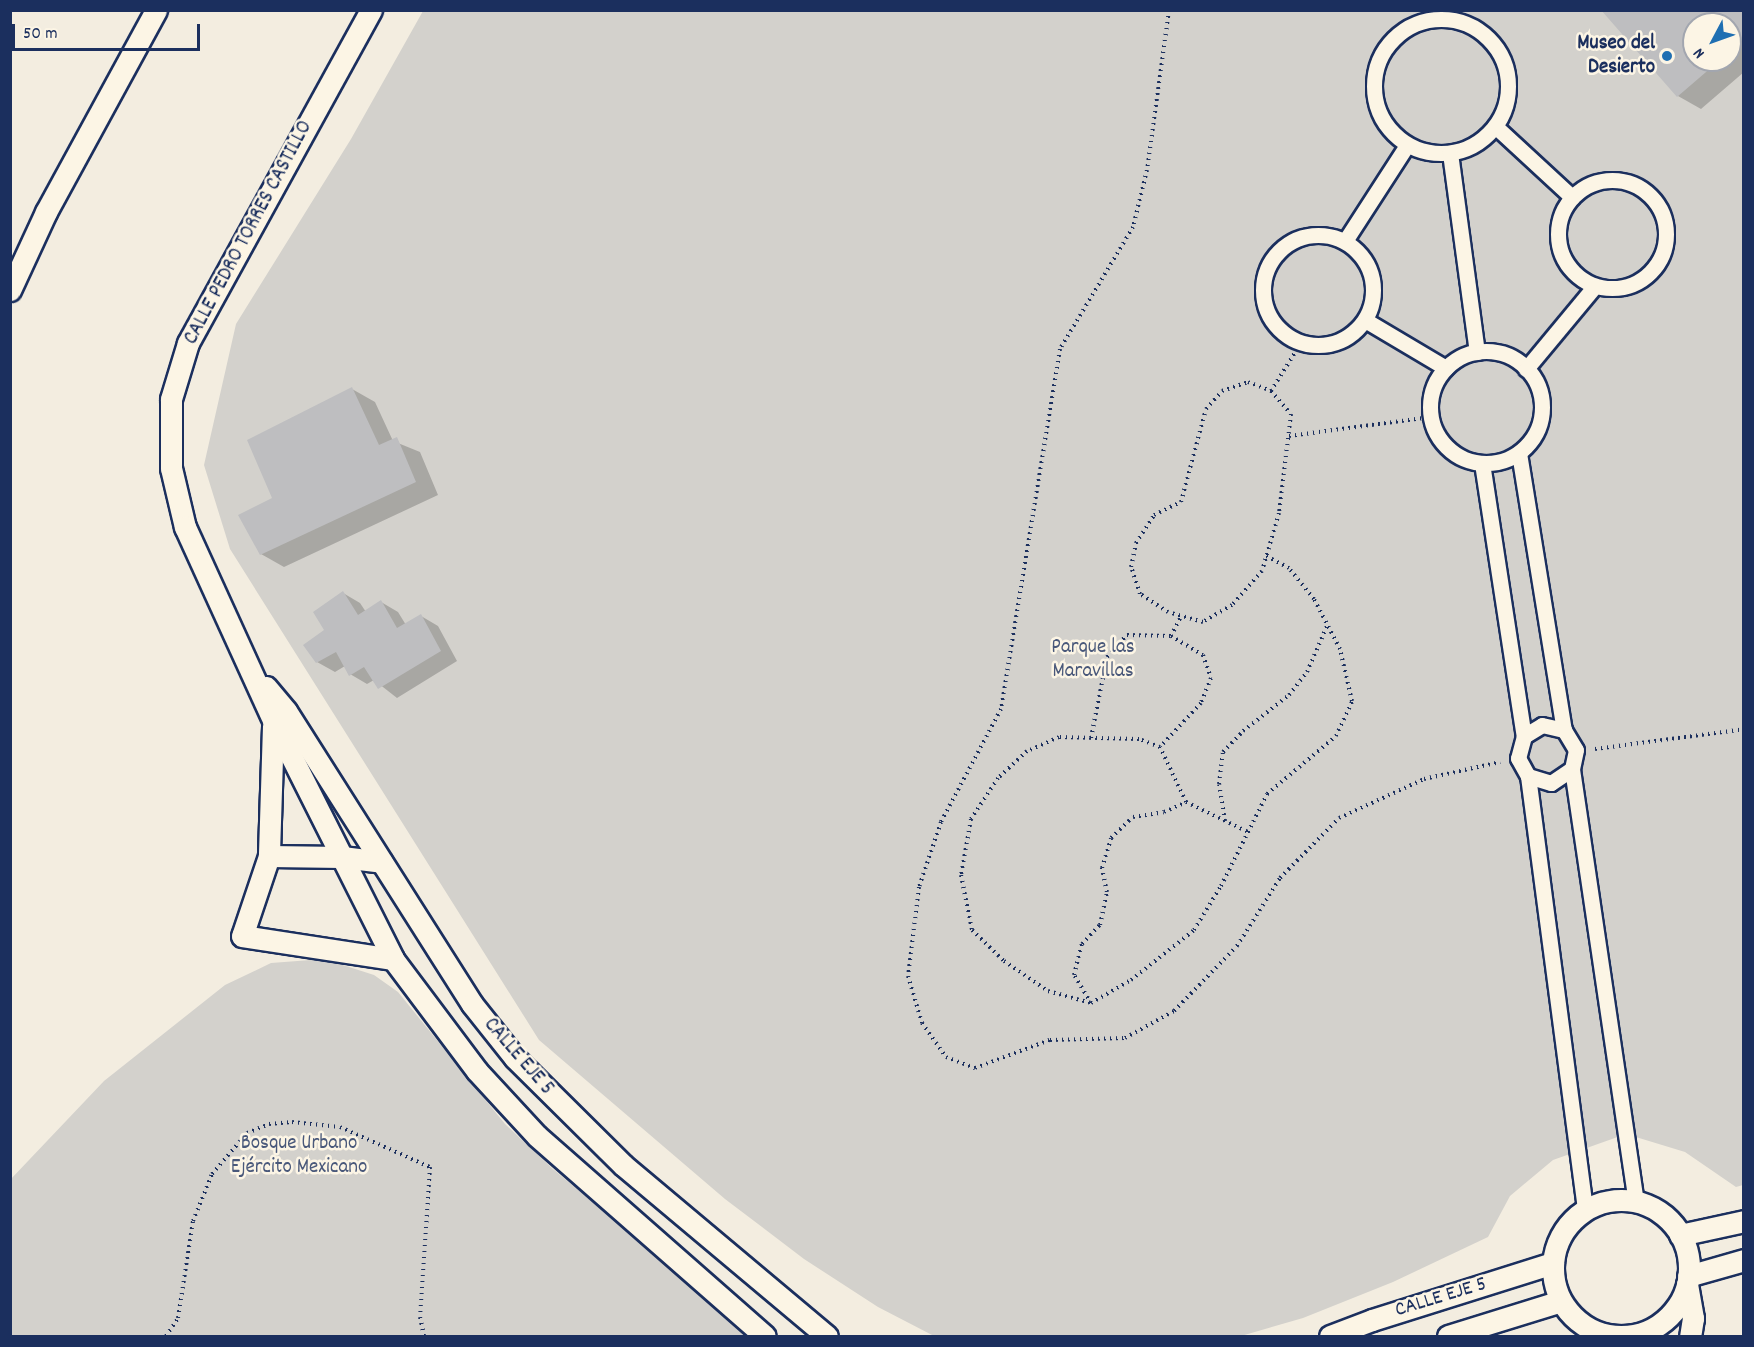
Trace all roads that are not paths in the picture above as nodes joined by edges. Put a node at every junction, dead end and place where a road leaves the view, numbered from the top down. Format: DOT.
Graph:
graph roads {
  1 [pos="156,10"];
  2 [pos="371,10"];
  3 [pos="1495,126"];
  4 [pos="1407,145"];
  5 [pos="1450,153"];
  6 [pos="1572,197"];
  7 [pos="1345,241"];
  8 [pos="1595,286"];
  9 [pos="10,290"];
  10 [pos="1365,320"];
  11 [pos="1478,352"];
  12 [pos="1446,368"];
  13 [pos="1526,369"];
  14 [pos="1519,453"];
  15 [pos="1482,463"];
  16 [pos="279,716"];
  17 [pos="1564,730"];
  18 [pos="1524,736"];
  19 [pos="1572,769"];
  20 [pos="1528,776"];
  21 [pos="269,856"];
  22 [pos="342,857"];
  23 [pos="382,862"];
  24 [pos="393,959"];
  25 [pos="1636,1202"];
  26 [pos="1585,1209"];
  27 [pos="1743,1221"];
  28 [pos="1680,1235"];
  29 [pos="1743,1260"];
  30 [pos="1553,1263"];
  31 [pos="1688,1280"];
  32 [pos="1564,1306"];
  33 [pos="765,1336"];
  34 [pos="827,1336"];
  35 [pos="1330,1336"];
  36 [pos="1448,1336"];
  37 [pos="1572,1336"];
  38 [pos="1690,1336"];
  1 -- 9 [label="street"];
  2 -- 16 [label="street, CALLE PEDRO TORRES CASTILLO"];
  3 -- 4 [label="street"];
  3 -- 5 [label="street"];
  3 -- 6 [label="street"];
  4 -- 5 [label="street"];
  4 -- 7 [label="street"];
  5 -- 11 [label="street"];
  6 -- 8 [label="street"];
  6 -- 8 [label="street"];
  7 -- 10 [label="street"];
  7 -- 10 [label="street"];
  8 -- 13 [label="street"];
  10 -- 12 [label="street"];
  11 -- 12 [label="street"];
  11 -- 13 [label="street"];
  12 -- 15 [label="street"];
  13 -- 14 [label="street"];
  14 -- 15 [label="street"];
  14 -- 17 [label="street"];
  15 -- 18 [label="street"];
  16 -- 21 [label="street"];
  16 -- 22 [label="street, CALLE EJE 5"];
  16 -- 23 [label="street, CALLE EJE 5"];
  17 -- 18 [label="street"];
  17 -- 19 [label="street"];
  18 -- 20 [label="street"];
  19 -- 20 [label="street"];
  19 -- 25 [label="street"];
  20 -- 26 [label="street"];
  21 -- 22 [label="street"];
  21 -- 24 [label="street"];
  22 -- 23 [label="street"];
  22 -- 24 [label="street, CALLE EJE 5"];
  23 -- 34 [label="street, CALLE EJE 5"];
  24 -- 33 [label="street, CALLE EJE 5"];
  25 -- 26 [label="street"];
  25 -- 28 [label="street"];
  26 -- 30 [label="street"];
  27 -- 28 [label="street"];
  28 -- 31 [label="street"];
  29 -- 31 [label="street"];
  30 -- 32 [label="street"];
  30 -- 35 [label="street, CALLE EJE 5"];
  31 -- 32 [label="street"];
  31 -- 38 [label="street"];
  32 -- 36 [label="street, CALLE EJE 5"];
  32 -- 37 [label="street"];
}
